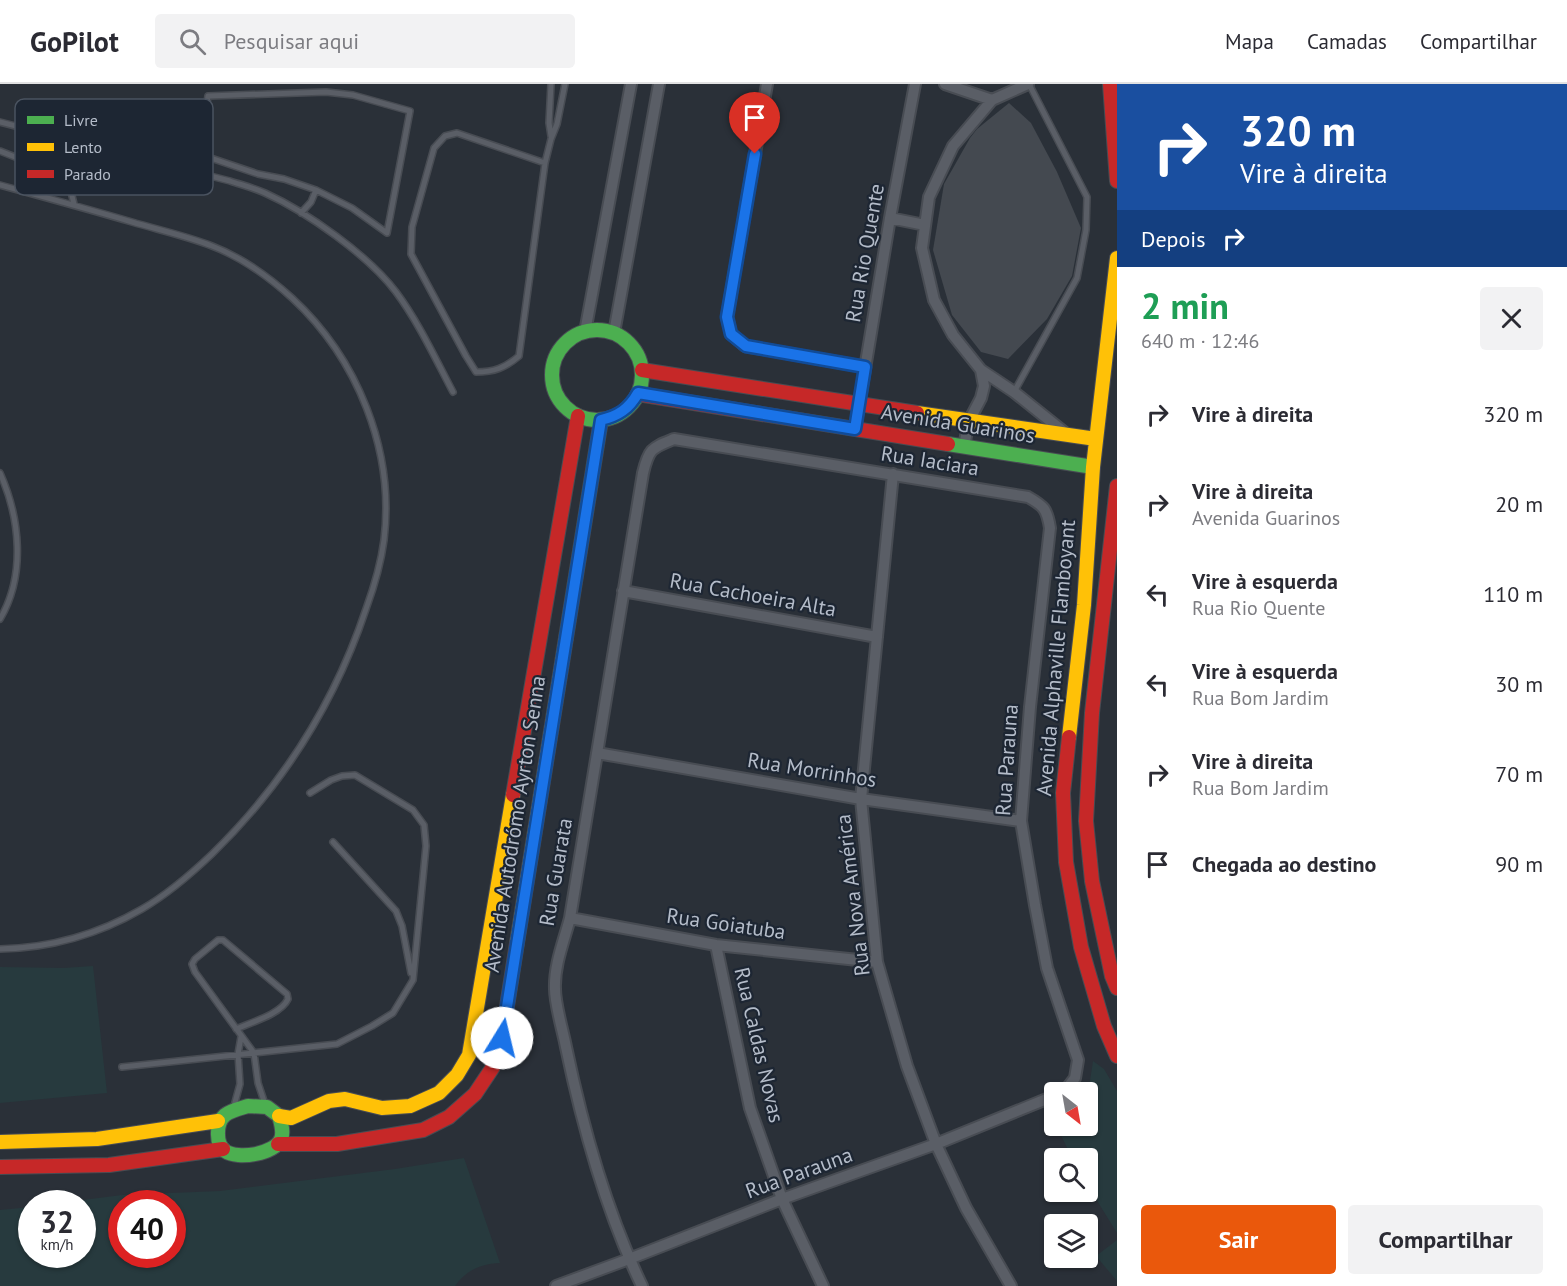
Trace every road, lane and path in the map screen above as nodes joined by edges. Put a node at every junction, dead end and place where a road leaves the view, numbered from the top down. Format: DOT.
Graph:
graph roads {
  1 [pos="551,84"];
  2 [pos="565,84"];
  3 [pos="631,84"];
  4 [pos="659,84"];
  5 [pos="767,84"];
  6 [pos="915,84"];
  7 [pos="945,84"];
  8 [pos="1028,84"];
  9 [pos="1110,84"];
  10 [pos="208,99"];
  11 [pos="992,100"];
  12 [pos="0,122"];
  13 [pos="15,126"];
  14 [pos="551,139"];
  15 [pos="0,150"];
  16 [pos="15,156"];
  17 [pos="213,159"];
  18 [pos="545,163"];
  19 [pos="213,177"];
  20 [pos="1117,181"];
  21 [pos="0,185"];
  22 [pos="15,189"];
  23 [pos="316,190"];
  24 [pos="39,195"];
  25 [pos="72,195"];
  26 [pos="74,204"];
  27 [pos="301,213"];
  28 [pos="890,218"];
  29 [pos="925,225"];
  30 [pos="1117,258"];
  31 [pos="585,332"];
  32 [pos="614,333"];
  33 [pos="865,367"];
  34 [pos="642,370"];
  35 [pos="981,370"];
  36 [pos="453,392"];
  37 [pos="1014,392"];
  38 [pos="638,393"];
  39 [pos="859,404"];
  40 [pos="578,416"];
  41 [pos="601,420"];
  42 [pos="969,421"];
  43 [pos="855,429"];
  44 [pos="1067,434"];
  45 [pos="1096,439"];
  46 [pos="964,446"];
  47 [pos="647,455"];
  48 [pos="1093,467"];
  49 [pos="0,473"];
  50 [pos="893,474"];
  51 [pos="1117,486"];
  52 [pos="1050,528"];
  53 [pos="623,591"];
  54 [pos="1084,605"];
  55 [pos="1104,607"];
  56 [pos="0,619"];
  57 [pos="877,637"];
  58 [pos="597,753"];
  59 [pos="310,793"];
  60 [pos="861,799"];
  61 [pos="1021,821"];
  62 [pos="333,842"];
  63 [pos="570,918"];
  64 [pos="716,945"];
  65 [pos="0,949"];
  66 [pos="877,962"];
  67 [pos="412,980"];
  68 [pos="1117,988"];
  69 [pos="237,1029"];
  70 [pos="241,1037"];
  71 [pos="254,1053"];
  72 [pos="238,1054"];
  73 [pos="1117,1056"];
  74 [pos="122,1067"];
  75 [pos="1072,1082"];
  76 [pos="1044,1100"];
  77 [pos="231,1111"];
  78 [pos="273,1112"];
  79 [pos="218,1121"];
  80 [pos="0,1142"];
  81 [pos="278,1144"];
  82 [pos="936,1144"];
  83 [pos="223,1149"];
  84 [pos="0,1167"];
  85 [pos="782,1199"];
  86 [pos="629,1259"];
  87 [pos="556,1286"];
  88 [pos="642,1286"];
  89 [pos="823,1286"];
  90 [pos="1011,1286"];
  1 -- 14 [label="lane"];
  2 -- 14 [label="lane"];
  3 -- 31 [label="street"];
  4 -- 32 [label="street"];
  5 -- 33 [label="street"];
  6 -- 28 [label="street, Rua Rio Quente"];
  7 -- 11 [label="street"];
  8 -- 11 [label="street"];
  8 -- 37 [label="lane"];
  9 -- 20 [label="street"];
  10 -- 23 [label="lane"];
  11 -- 29 [label="street"];
  12 -- 13 [label="lane"];
  14 -- 18 [label="lane"];
  15 -- 16 [label="lane"];
  17 -- 23 [label="lane"];
  18 -- 18 [label="lane"];
  19 -- 27 [label="lane"];
  21 -- 22 [label="lane"];
  23 -- 27 [label="lane"];
  24 -- 26 [label="lane"];
  25 -- 26 [label="lane"];
  26 -- 65 [label="lane"];
  27 -- 36 [label="lane"];
  28 -- 29 [label="street"];
  28 -- 33 [label="street, Rua Rio Quente"];
  29 -- 35 [label="street"];
  30 -- 45 [label="street, Avenida Alphaville Flamboyant"];
  31 -- 32 [label="street"];
  31 -- 40 [label="street"];
  32 -- 34 [label="street"];
  33 -- 39 [label="street, Rua Rio Quente"];
  34 -- 38 [label="street"];
  34 -- 39 [label="street, Avenida Guarinos"];
  35 -- 37 [label="street"];
  35 -- 42 [label="street"];
  37 -- 44 [label="street"];
  38 -- 41 [label="street"];
  38 -- 43 [label="street, Avenida Guarinos"];
  39 -- 42 [label="street, Avenida Guarinos"];
  39 -- 43 [label="street, Rua Rio Quente"];
  40 -- 41 [label="street"];
  40 -- 78 [label="street, Avenida Autodrómo Ayrton Senna"];
  41 -- 81 [label="street, Avenida Autodrómo Ayrton Senna"];
  42 -- 44 [label="street, Avenida Guarinos"];
  42 -- 46 [label="street"];
  43 -- 46 [label="street, Avenida Guarinos"];
  44 -- 45 [label="street, Avenida Guarinos"];
  45 -- 48 [label="street, Avenida Alphaville Flamboyant"];
  46 -- 48 [label="street, Avenida Guarinos"];
  47 -- 50 [label="street, Rua Iaciara"];
  47 -- 53 [label="street, Rua Guarata"];
  48 -- 54 [label="street, Avenida Alphaville Flamboyant"];
  49 -- 56 [label="lane"];
  50 -- 52 [label="street, Rua Iaciara"];
  50 -- 57 [label="street, Rua Nova América"];
  51 -- 55 [label="street, Avenida Alphaville Flamboyant"];
  52 -- 61 [label="street, Rua Parauna"];
  53 -- 57 [label="street, Rua Cachoeira Alta"];
  53 -- 58 [label="street, Rua Guarata"];
  54 -- 55 [label="street"];
  54 -- 73 [label="street, Avenida Alphaville Flamboyant"];
  55 -- 68 [label="street, Avenida Alphaville Flamboyant"];
  57 -- 60 [label="street, Rua Nova América"];
  58 -- 60 [label="street, Rua Morrinhos"];
  58 -- 63 [label="street, Rua Guarata"];
  59 -- 67 [label="lane"];
  60 -- 61 [label="street, Rua Morrinhos"];
  60 -- 66 [label="street, Rua Nova América"];
  61 -- 75 [label="street, Rua Parauna"];
  62 -- 67 [label="lane"];
  63 -- 64 [label="street, Rua Goiatuba"];
  63 -- 86 [label="street, Rua Guarata"];
  64 -- 66 [label="street, Rua Goiatuba"];
  64 -- 85 [label="street, Rua Caldas Novas"];
  66 -- 82 [label="street, Rua Nova América"];
  67 -- 71 [label="lane"];
  69 -- 69 [label="lane"];
  69 -- 70 [label="lane"];
  70 -- 71 [label="lane"];
  70 -- 72 [label="lane"];
  71 -- 72 [label="lane"];
  71 -- 78 [label="lane"];
  72 -- 74 [label="lane"];
  72 -- 77 [label="lane"];
  76 -- 82 [label="street, Rua Parauna"];
  77 -- 78 [label="street, Avenida Autodrómo Ayrton Senna"];
  77 -- 79 [label="street, Avenida Autodrómo Ayrton Senna"];
  78 -- 81 [label="street"];
  79 -- 80 [label="street, Avenida Autodrómo Ayrton Senna"];
  79 -- 83 [label="street"];
  81 -- 83 [label="street, Avenida Autodrómo Ayrton Senna"];
  82 -- 85 [label="street, Rua Parauna"];
  82 -- 90 [label="street, Rua Nova América"];
  83 -- 84 [label="street, Avenida Autodrómo Ayrton Senna"];
  85 -- 86 [label="street, Rua Parauna"];
  85 -- 89 [label="street, Rua Caldas Novas"];
  86 -- 87 [label="street, Rua Parauna"];
  86 -- 88 [label="street, Rua Guarata"];
}
